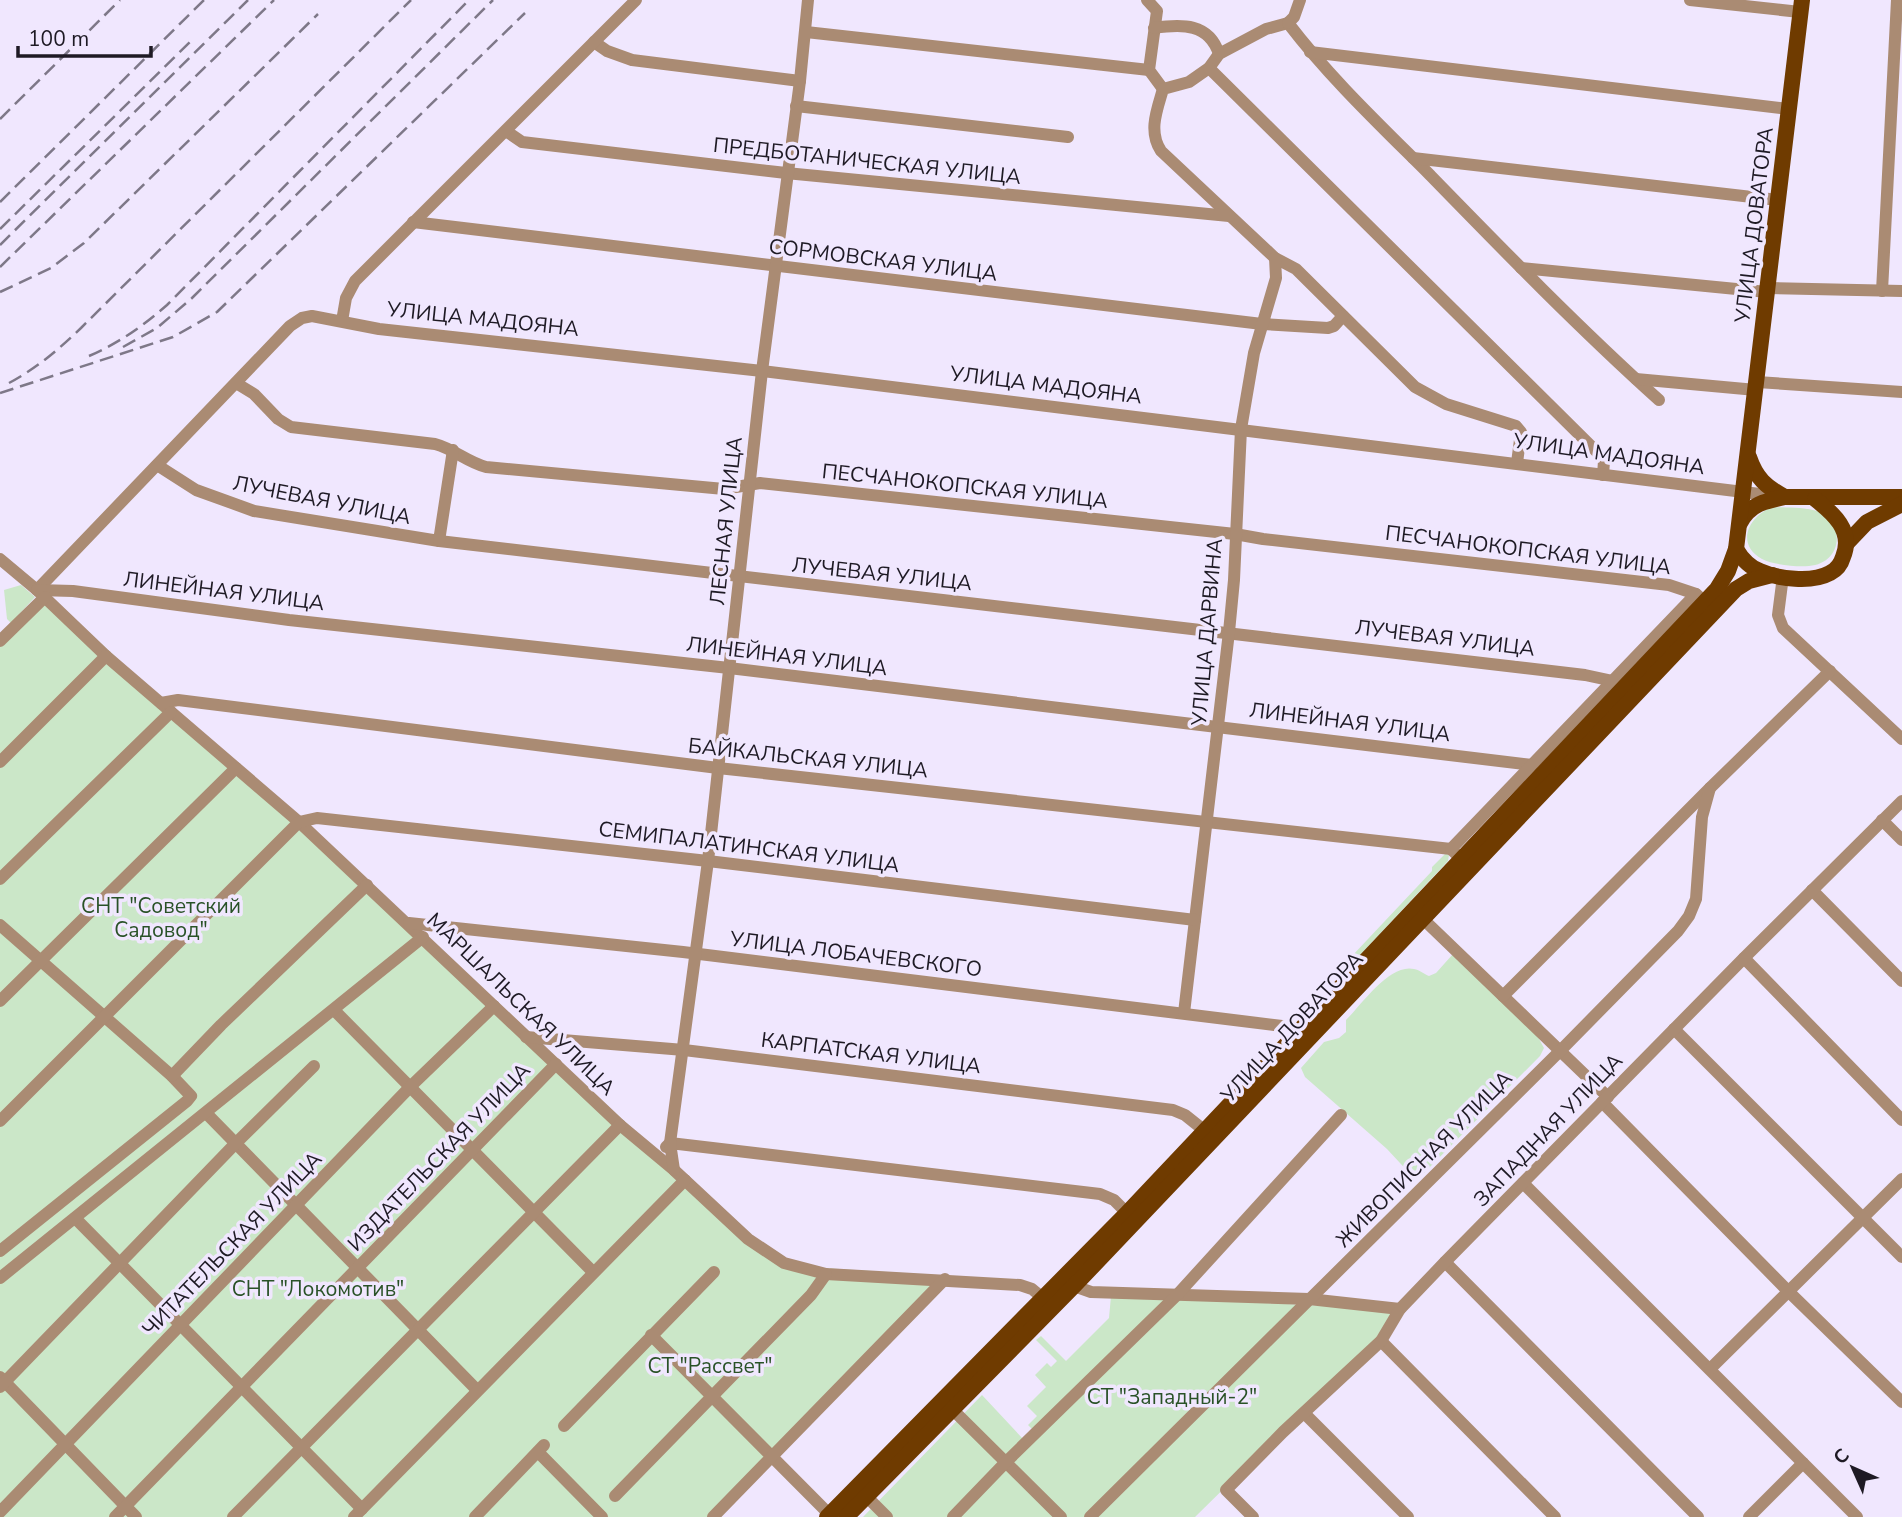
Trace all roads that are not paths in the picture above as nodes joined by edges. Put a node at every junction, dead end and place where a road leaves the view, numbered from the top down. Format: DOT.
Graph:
graph roads {
  1 [pos="636,0"];
  2 [pos="808,0"];
  3 [pos="1147,0"];
  4 [pos="1300,0"];
  5 [pos="1690,0"];
  6 [pos="1898,0"];
  7 [pos="1801,6"];
  8 [pos="1288,23"];
  9 [pos="1154,28"];
  10 [pos="806,32"];
  11 [pos="594,42"];
  12 [pos="1310,52"];
  13 [pos="1219,54"];
  14 [pos="1209,68"];
  15 [pos="1149,70"];
  16 [pos="800,81"];
  17 [pos="1163,89"];
  18 [pos="796,106"];
  19 [pos="1789,109"];
  20 [pos="506,131"];
  21 [pos="1068,137"];
  22 [pos="1413,158"];
  23 [pos="786,173"];
  24 [pos="1778,200"];
  25 [pos="1229,216"];
  26 [pos="413,222"];
  27 [pos="1275,258"];
  28 [pos="776,266"];
  29 [pos="1521,268"];
  30 [pos="1767,290"];
  31 [pos="1882,291"];
  32 [pos="1902,291"];
  33 [pos="1343,316"];
  34 [pos="342,321"];
  35 [pos="1262,324"];
  36 [pos="762,371"];
  37 [pos="1635,379"];
  38 [pos="236,383"];
  39 [pos="1756,386"];
  40 [pos="1902,392"];
  41 [pos="1659,400"];
  42 [pos="1241,429"];
  43 [pos="453,450"];
  44 [pos="1748,454"];
  45 [pos="1517,463"];
  46 [pos="157,465"];
  47 [pos="1603,475"];
  48 [pos="750,483"];
  49 [pos="1742,493"];
  50 [pos="1785,497"];
  51 [pos="1902,497"];
  52 [pos="1815,499"];
  53 [pos="1902,504"];
  54 [pos="1739,525"];
  55 [pos="1235,534"];
  56 [pos="439,541"];
  57 [pos="1847,543"];
  58 [pos="1736,549"];
  59 [pos="0,559"];
  60 [pos="1778,576"];
  61 [pos="739,577"];
  62 [pos="41,594"];
  63 [pos="1701,598"];
  64 [pos="1229,632"];
  65 [pos="0,641"];
  66 [pos="106,656"];
  67 [pos="729,668"];
  68 [pos="1830,671"];
  69 [pos="1613,681"];
  70 [pos="161,703"];
  71 [pos="171,712"];
  72 [pos="1217,726"];
  73 [pos="1902,739"];
  74 [pos="0,762"];
  75 [pos="1532,765"];
  76 [pos="236,768"];
  77 [pos="718,768"];
  78 [pos="1710,788"];
  79 [pos="1902,801"];
  80 [pos="1882,820"];
  81 [pos="1207,821"];
  82 [pos="299,822"];
  83 [pos="1902,840"];
  84 [pos="1457,854"];
  85 [pos="709,861"];
  86 [pos="0,879"];
  87 [pos="367,885"];
  88 [pos="1812,890"];
  89 [pos="1423,919"];
  90 [pos="1195,920"];
  91 [pos="409,923"];
  92 [pos="0,925"];
  93 [pos="423,937"];
  94 [pos="697,954"];
  95 [pos="1744,958"];
  96 [pos="41,961"];
  97 [pos="1902,981"];
  98 [pos="1503,996"];
  99 [pos="0,1001"];
  100 [pos="494,1006"];
  101 [pos="334,1010"];
  102 [pos="1184,1013"];
  103 [pos="105,1018"];
  104 [pos="1674,1029"];
  105 [pos="1296,1036"];
  106 [pos="526,1037"];
  107 [pos="684,1050"];
  108 [pos="1561,1050"];
  109 [pos="556,1064"];
  110 [pos="314,1066"];
  111 [pos="172,1076"];
  112 [pos="411,1086"];
  113 [pos="1605,1099"];
  114 [pos="206,1113"];
  115 [pos="1341,1115"];
  116 [pos="1902,1120"];
  117 [pos="0,1121"];
  118 [pos="620,1125"];
  119 [pos="1205,1131"];
  120 [pos="670,1143"];
  121 [pos="235,1144"];
  122 [pos="473,1149"];
  123 [pos="653,1154"];
  124 [pos="674,1170"];
  125 [pos="1902,1179"];
  126 [pos="685,1180"];
  127 [pos="1523,1183"];
  128 [pos="296,1205"];
  129 [pos="533,1210"];
  130 [pos="1127,1213"];
  131 [pos="75,1218"];
  132 [pos="1864,1218"];
  133 [pos="0,1251"];
  134 [pos="1902,1256"];
  135 [pos="1446,1262"];
  136 [pos="119,1263"];
  137 [pos="356,1268"];
  138 [pos="593,1272"];
  139 [pos="714,1272"];
  140 [pos="826,1274"];
  141 [pos="0,1278"];
  142 [pos="945,1279"];
  143 [pos="1074,1286"];
  144 [pos="1789,1292"];
  145 [pos="1177,1295"];
  146 [pos="1044,1299"];
  147 [pos="1309,1299"];
  148 [pos="1400,1310"];
  149 [pos="181,1326"];
  150 [pos="417,1329"];
  151 [pos="651,1335"];
  152 [pos="1381,1341"];
  153 [pos="1710,1369"];
  154 [pos="2,1382"];
  155 [pos="242,1387"];
  156 [pos="477,1390"];
  157 [pos="712,1396"];
  158 [pos="1902,1402"];
  159 [pos="952,1409"];
  160 [pos="1305,1414"];
  161 [pos="564,1426"];
  162 [pos="66,1444"];
  163 [pos="300,1447"];
  164 [pos="773,1456"];
  165 [pos="1006,1462"];
  166 [pos="1803,1463"];
  167 [pos="866,1496"];
  168 [pos="125,1507"];
  169 [pos="603,1509"];
  170 [pos="0,1512"];
  171 [pos="358,1513"];
  172 [pos="828,1516"];
  173 [pos="115,1517"];
  174 [pos="135,1517"];
  175 [pos="233,1517"];
  176 [pos="475,1517"];
  177 [pos="713,1517"];
  178 [pos="846,1517"];
  179 [pos="887,1517"];
  180 [pos="953,1517"];
  181 [pos="1061,1517"];
  182 [pos="1090,1517"];
  183 [pos="1253,1517"];
  184 [pos="1408,1517"];
  185 [pos="1555,1517"];
  186 [pos="1698,1517"];
  187 [pos="1749,1517"];
  188 [pos="1857,1517"];
  1 -- 11 [label="street"];
  2 -- 10 [label="street, ЛЕСНАЯ УЛИЦА"];
  3 -- 9 [label="street"];
  4 -- 8 [label="street"];
  5 -- 7 [label="street"];
  6 -- 31 [label="street"];
  7 -- 19 [label="main road, УЛИЦА ДОВАТОРА"];
  8 -- 12 [label="street"];
  8 -- 13 [label="street"];
  9 -- 13 [label="street"];
  9 -- 15 [label="street"];
  10 -- 15 [label="street"];
  10 -- 16 [label="street, ЛЕСНАЯ УЛИЦА"];
  11 -- 16 [label="street"];
  11 -- 20 [label="street"];
  12 -- 19 [label="street"];
  12 -- 22 [label="street"];
  13 -- 14 [label="street"];
  14 -- 17 [label="street"];
  14 -- 47 [label="street"];
  15 -- 17 [label="street"];
  16 -- 18 [label="street, ЛЕСНАЯ УЛИЦА"];
  17 -- 25 [label="street"];
  18 -- 21 [label="street"];
  18 -- 23 [label="street, ЛЕСНАЯ УЛИЦА"];
  19 -- 24 [label="main road, УЛИЦА ДОВАТОРА"];
  20 -- 23 [label="street, ПРЕДБОТАНИЧЕСКАЯ УЛИЦА"];
  20 -- 26 [label="street"];
  22 -- 24 [label="street"];
  22 -- 29 [label="street"];
  23 -- 25 [label="street, ПРЕДБОТАНИЧЕСКАЯ УЛИЦА"];
  23 -- 28 [label="street, ЛЕСНАЯ УЛИЦА"];
  24 -- 30 [label="main road, УЛИЦА ДОВАТОРА"];
  25 -- 27 [label="street"];
  26 -- 28 [label="street, СОРМОВСКАЯ УЛИЦА"];
  26 -- 34 [label="street"];
  27 -- 33 [label="street"];
  27 -- 35 [label="street, УЛИЦА ДАРВИНА"];
  28 -- 35 [label="street, СОРМОВСКАЯ УЛИЦА"];
  28 -- 36 [label="street, ЛЕСНАЯ УЛИЦА"];
  29 -- 30 [label="street"];
  29 -- 37 [label="street"];
  30 -- 31 [label="street"];
  30 -- 39 [label="main road, УЛИЦА ДОВАТОРА"];
  31 -- 32 [label="street"];
  33 -- 35 [label="street, СОРМОВСКАЯ УЛИЦА"];
  33 -- 45 [label="street"];
  34 -- 36 [label="street, УЛИЦА МАДОЯНА"];
  34 -- 38 [label="street, УЛИЦА МАДОЯНА"];
  35 -- 42 [label="street, УЛИЦА ДАРВИНА"];
  36 -- 42 [label="street, УЛИЦА МАДОЯНА"];
  36 -- 48 [label="street, ЛЕСНАЯ УЛИЦА"];
  37 -- 39 [label="street"];
  37 -- 41 [label="street"];
  38 -- 43 [label="street, ПЕСЧАНОКОПСКАЯ УЛИЦА"];
  38 -- 46 [label="street"];
  39 -- 40 [label="street"];
  39 -- 44 [label="main road, УЛИЦА ДОВАТОРА"];
  42 -- 45 [label="street, УЛИЦА МАДОЯНА"];
  42 -- 55 [label="street, УЛИЦА ДАРВИНА"];
  43 -- 48 [label="street, ПЕСЧАНОКОПСКАЯ УЛИЦА"];
  43 -- 56 [label="street"];
  44 -- 49 [label="main road, УЛИЦА ДОВАТОРА"];
  44 -- 50 [label="main road"];
  45 -- 47 [label="street, УЛИЦА МАДОЯНА"];
  46 -- 56 [label="street, ЛУЧЕВАЯ УЛИЦА"];
  46 -- 62 [label="street"];
  47 -- 49 [label="street, УЛИЦА МАДОЯНА"];
  48 -- 55 [label="street, ПЕСЧАНОКОПСКАЯ УЛИЦА"];
  48 -- 61 [label="street, ЛЕСНАЯ УЛИЦА"];
  49 -- 50 [label="street, УЛИЦА МАДОЯНА"];
  49 -- 54 [label="main road, УЛИЦА ДОВАТОРА"];
  50 -- 52 [label="main road"];
  50 -- 54 [label="main road"];
  51 -- 52 [label="main road"];
  52 -- 57 [label="main road"];
  53 -- 57 [label="main road"];
  54 -- 58 [label="main road"];
  55 -- 63 [label="street, ПЕСЧАНОКОПСКАЯ УЛИЦА"];
  55 -- 64 [label="street, УЛИЦА ДАРВИНА"];
  56 -- 61 [label="street, ЛУЧЕВАЯ УЛИЦА"];
  57 -- 60 [label="main road"];
  58 -- 60 [label="main road"];
  58 -- 63 [label="main road, УЛИЦА ДОВАТОРА"];
  59 -- 62 [label="street, МАРШАЛЬСКАЯ УЛИЦА"];
  60 -- 68 [label="street"];
  60 -- 89 [label="main road, УЛИЦА ДОВАТОРА"];
  61 -- 64 [label="street, ЛУЧЕВАЯ УЛИЦА"];
  61 -- 67 [label="street, ЛЕСНАЯ УЛИЦА"];
  62 -- 65 [label="street"];
  62 -- 66 [label="street, МАРШАЛЬСКАЯ УЛИЦА"];
  62 -- 67 [label="street, ЛИНЕЙНАЯ УЛИЦА"];
  63 -- 69 [label="street, УЛИЦА ДОВАТОРА"];
  63 -- 84 [label="main road, УЛИЦА ДОВАТОРА"];
  64 -- 69 [label="street, ЛУЧЕВАЯ УЛИЦА"];
  64 -- 72 [label="street, УЛИЦА ДАРВИНА"];
  66 -- 70 [label="street, МАРШАЛЬСКАЯ УЛИЦА"];
  66 -- 74 [label="street"];
  67 -- 72 [label="street, ЛИНЕЙНАЯ УЛИЦА"];
  67 -- 77 [label="street, ЛЕСНАЯ УЛИЦА"];
  68 -- 73 [label="street"];
  68 -- 78 [label="street"];
  69 -- 75 [label="street, УЛИЦА ДОВАТОРА"];
  70 -- 71 [label="street, МАРШАЛЬСКАЯ УЛИЦА"];
  70 -- 77 [label="street, БАЙКАЛЬСКАЯ УЛИЦА"];
  71 -- 76 [label="street, МАРШАЛЬСКАЯ УЛИЦА"];
  71 -- 86 [label="street"];
  72 -- 75 [label="street, ЛИНЕЙНАЯ УЛИЦА"];
  72 -- 81 [label="street, УЛИЦА ДАРВИНА"];
  75 -- 84 [label="street, УЛИЦА ДОВАТОРА"];
  76 -- 82 [label="street, МАРШАЛЬСКАЯ УЛИЦА"];
  76 -- 96 [label="street"];
  77 -- 81 [label="street, БАЙКАЛЬСКАЯ УЛИЦА"];
  77 -- 85 [label="street, ЛЕСНАЯ УЛИЦА"];
  78 -- 98 [label="street"];
  78 -- 108 [label="street, ЖИВОПИСНАЯ УЛИЦА"];
  79 -- 80 [label="street, ЗАПАДНАЯ УЛИЦА"];
  80 -- 83 [label="street"];
  80 -- 88 [label="street, ЗАПАДНАЯ УЛИЦА"];
  81 -- 84 [label="street, БАЙКАЛЬСКАЯ УЛИЦА"];
  81 -- 90 [label="street, УЛИЦА ДАРВИНА"];
  82 -- 85 [label="street, СЕМИПАЛАТИНСКАЯ УЛИЦА"];
  82 -- 87 [label="street, МАРШАЛЬСКАЯ УЛИЦА"];
  82 -- 103 [label="street"];
  84 -- 105 [label="main road, УЛИЦА ДОВАТОРА"];
  85 -- 90 [label="street, СЕМИПАЛАТИНСКАЯ УЛИЦА"];
  85 -- 94 [label="street, ЛЕСНАЯ УЛИЦА"];
  87 -- 91 [label="street, МАРШАЛЬСКАЯ УЛИЦА"];
  87 -- 111 [label="street"];
  88 -- 95 [label="street, ЗАПАДНАЯ УЛИЦА"];
  88 -- 97 [label="street"];
  89 -- 98 [label="street"];
  89 -- 143 [label="main road, УЛИЦА ДОВАТОРА"];
  90 -- 102 [label="street, УЛИЦА ДАРВИНА"];
  91 -- 93 [label="street, МАРШАЛЬСКАЯ УЛИЦА"];
  91 -- 94 [label="street, УЛИЦА ЛОБАЧЕВСКОГО"];
  92 -- 96 [label="street"];
  93 -- 100 [label="street, МАРШАЛЬСКАЯ УЛИЦА"];
  93 -- 101 [label="street"];
  94 -- 102 [label="street, УЛИЦА ЛОБАЧЕВСКОГО"];
  94 -- 107 [label="street, ЛЕСНАЯ УЛИЦА"];
  95 -- 104 [label="street, ЗАПАДНАЯ УЛИЦА"];
  95 -- 116 [label="street"];
  96 -- 99 [label="street"];
  96 -- 103 [label="street"];
  98 -- 108 [label="street"];
  100 -- 106 [label="street, МАРШАЛЬСКАЯ УЛИЦА"];
  100 -- 112 [label="street, ЧИТАТЕЛЬСКАЯ УЛИЦА"];
  101 -- 112 [label="street"];
  101 -- 114 [label="street"];
  102 -- 105 [label="street, УЛИЦА ЛОБАЧЕВСКОГО"];
  103 -- 111 [label="street"];
  103 -- 117 [label="street"];
  104 -- 113 [label="street, ЗАПАДНАЯ УЛИЦА"];
  104 -- 132 [label="street"];
  105 -- 119 [label="main road, УЛИЦА ДОВАТОРА"];
  106 -- 107 [label="street, КАРПАТСКАЯ УЛИЦА"];
  106 -- 109 [label="street, МАРШАЛЬСКАЯ УЛИЦА"];
  107 -- 119 [label="street, КАРПАТСКАЯ УЛИЦА"];
  107 -- 120 [label="street, ЛЕСНАЯ УЛИЦА"];
  108 -- 113 [label="street"];
  108 -- 147 [label="street, ЖИВОПИСНАЯ УЛИЦА"];
  109 -- 118 [label="street, МАРШАЛЬСКАЯ УЛИЦА"];
  109 -- 122 [label="street, ИЗДАТЕЛЬСКАЯ УЛИЦА"];
  110 -- 121 [label="street"];
  111 -- 133 [label="street"];
  112 -- 122 [label="street"];
  112 -- 128 [label="street, ЧИТАТЕЛЬСКАЯ УЛИЦА"];
  113 -- 127 [label="street, ЗАПАДНАЯ УЛИЦА"];
  113 -- 144 [label="street"];
  114 -- 121 [label="street"];
  114 -- 131 [label="street"];
  115 -- 145 [label="street"];
  118 -- 123 [label="street, МАРШАЛЬСКАЯ УЛИЦА"];
  118 -- 129 [label="street"];
  119 -- 130 [label="main road, УЛИЦА ДОВАТОРА"];
  120 -- 123 [label="street"];
  120 -- 124 [label="street, ЛЕСНАЯ УЛИЦА"];
  120 -- 130 [label="street"];
  121 -- 128 [label="street"];
  121 -- 136 [label="street"];
  122 -- 129 [label="street"];
  122 -- 137 [label="street, ИЗДАТЕЛЬСКАЯ УЛИЦА"];
  123 -- 124 [label="street, МАРШАЛЬСКАЯ УЛИЦА"];
  124 -- 126 [label="street, МАРШАЛЬСКАЯ УЛИЦА"];
  125 -- 132 [label="street"];
  126 -- 138 [label="street"];
  126 -- 140 [label="street, МАРШАЛЬСКАЯ УЛИЦА"];
  127 -- 135 [label="street, ЗАПАДНАЯ УЛИЦА"];
  127 -- 153 [label="street"];
  128 -- 137 [label="street"];
  128 -- 149 [label="street, ЧИТАТЕЛЬСКАЯ УЛИЦА"];
  129 -- 138 [label="street"];
  129 -- 150 [label="street"];
  130 -- 146 [label="main road, УЛИЦА ДОВАТОРА"];
  131 -- 136 [label="street"];
  131 -- 141 [label="street"];
  132 -- 134 [label="street"];
  132 -- 144 [label="street"];
  135 -- 148 [label="street, ЗАПАДНАЯ УЛИЦА"];
  135 -- 186 [label="street"];
  136 -- 149 [label="street"];
  136 -- 154 [label="street"];
  137 -- 150 [label="street"];
  137 -- 155 [label="street, ИЗДАТЕЛЬСКАЯ УЛИЦА"];
  138 -- 156 [label="street"];
  139 -- 151 [label="street"];
  140 -- 142 [label="street, МАРШАЛЬСКАЯ УЛИЦА"];
  140 -- 157 [label="street"];
  142 -- 146 [label="street, МАРШАЛЬСКАЯ УЛИЦА"];
  142 -- 164 [label="street"];
  143 -- 145 [label="street"];
  143 -- 159 [label="main road, УЛИЦА ДОВАТОРА"];
  144 -- 153 [label="street"];
  144 -- 158 [label="street"];
  145 -- 147 [label="street"];
  145 -- 165 [label="street"];
  146 -- 172 [label="main road, УЛИЦА ДОВАТОРА"];
  147 -- 148 [label="street"];
  147 -- 182 [label="street, ЖИВОПИСНАЯ УЛИЦА"];
  148 -- 152 [label="street, ЗАПАДНАЯ УЛИЦА"];
  149 -- 155 [label="street"];
  149 -- 162 [label="street, ЧИТАТЕЛЬСКАЯ УЛИЦА"];
  150 -- 156 [label="street"];
  150 -- 163 [label="street"];
  151 -- 157 [label="street"];
  151 -- 161 [label="street"];
  152 -- 160 [label="street, ЗАПАДНАЯ УЛИЦА"];
  152 -- 185 [label="street"];
  153 -- 166 [label="street"];
  154 -- 162 [label="street"];
  155 -- 163 [label="street"];
  155 -- 168 [label="street, ИЗДАТЕЛЬСКАЯ УЛИЦА"];
  156 -- 171 [label="street"];
  157 -- 164 [label="street"];
  157 -- 169 [label="street"];
  159 -- 165 [label="street"];
  159 -- 167 [label="main road, УЛИЦА ДОВАТОРА"];
  160 -- 183 [label="street, ЗАПАДНАЯ УЛИЦА"];
  160 -- 184 [label="street"];
  162 -- 168 [label="street"];
  162 -- 170 [label="street, ЧИТАТЕЛЬСКАЯ УЛИЦА"];
  163 -- 171 [label="street"];
  163 -- 175 [label="street"];
  164 -- 172 [label="street"];
  164 -- 177 [label="street"];
  165 -- 180 [label="street"];
  165 -- 181 [label="street"];
  166 -- 187 [label="street"];
  166 -- 188 [label="street"];
  167 -- 178 [label="main road, УЛИЦА ДОВАТОРА"];
  167 -- 179 [label="street"];
  168 -- 173 [label="street, ИЗДАТЕЛЬСКАЯ УЛИЦА"];
  168 -- 174 [label="street"];
  169 -- 176 [label="street"];
}
